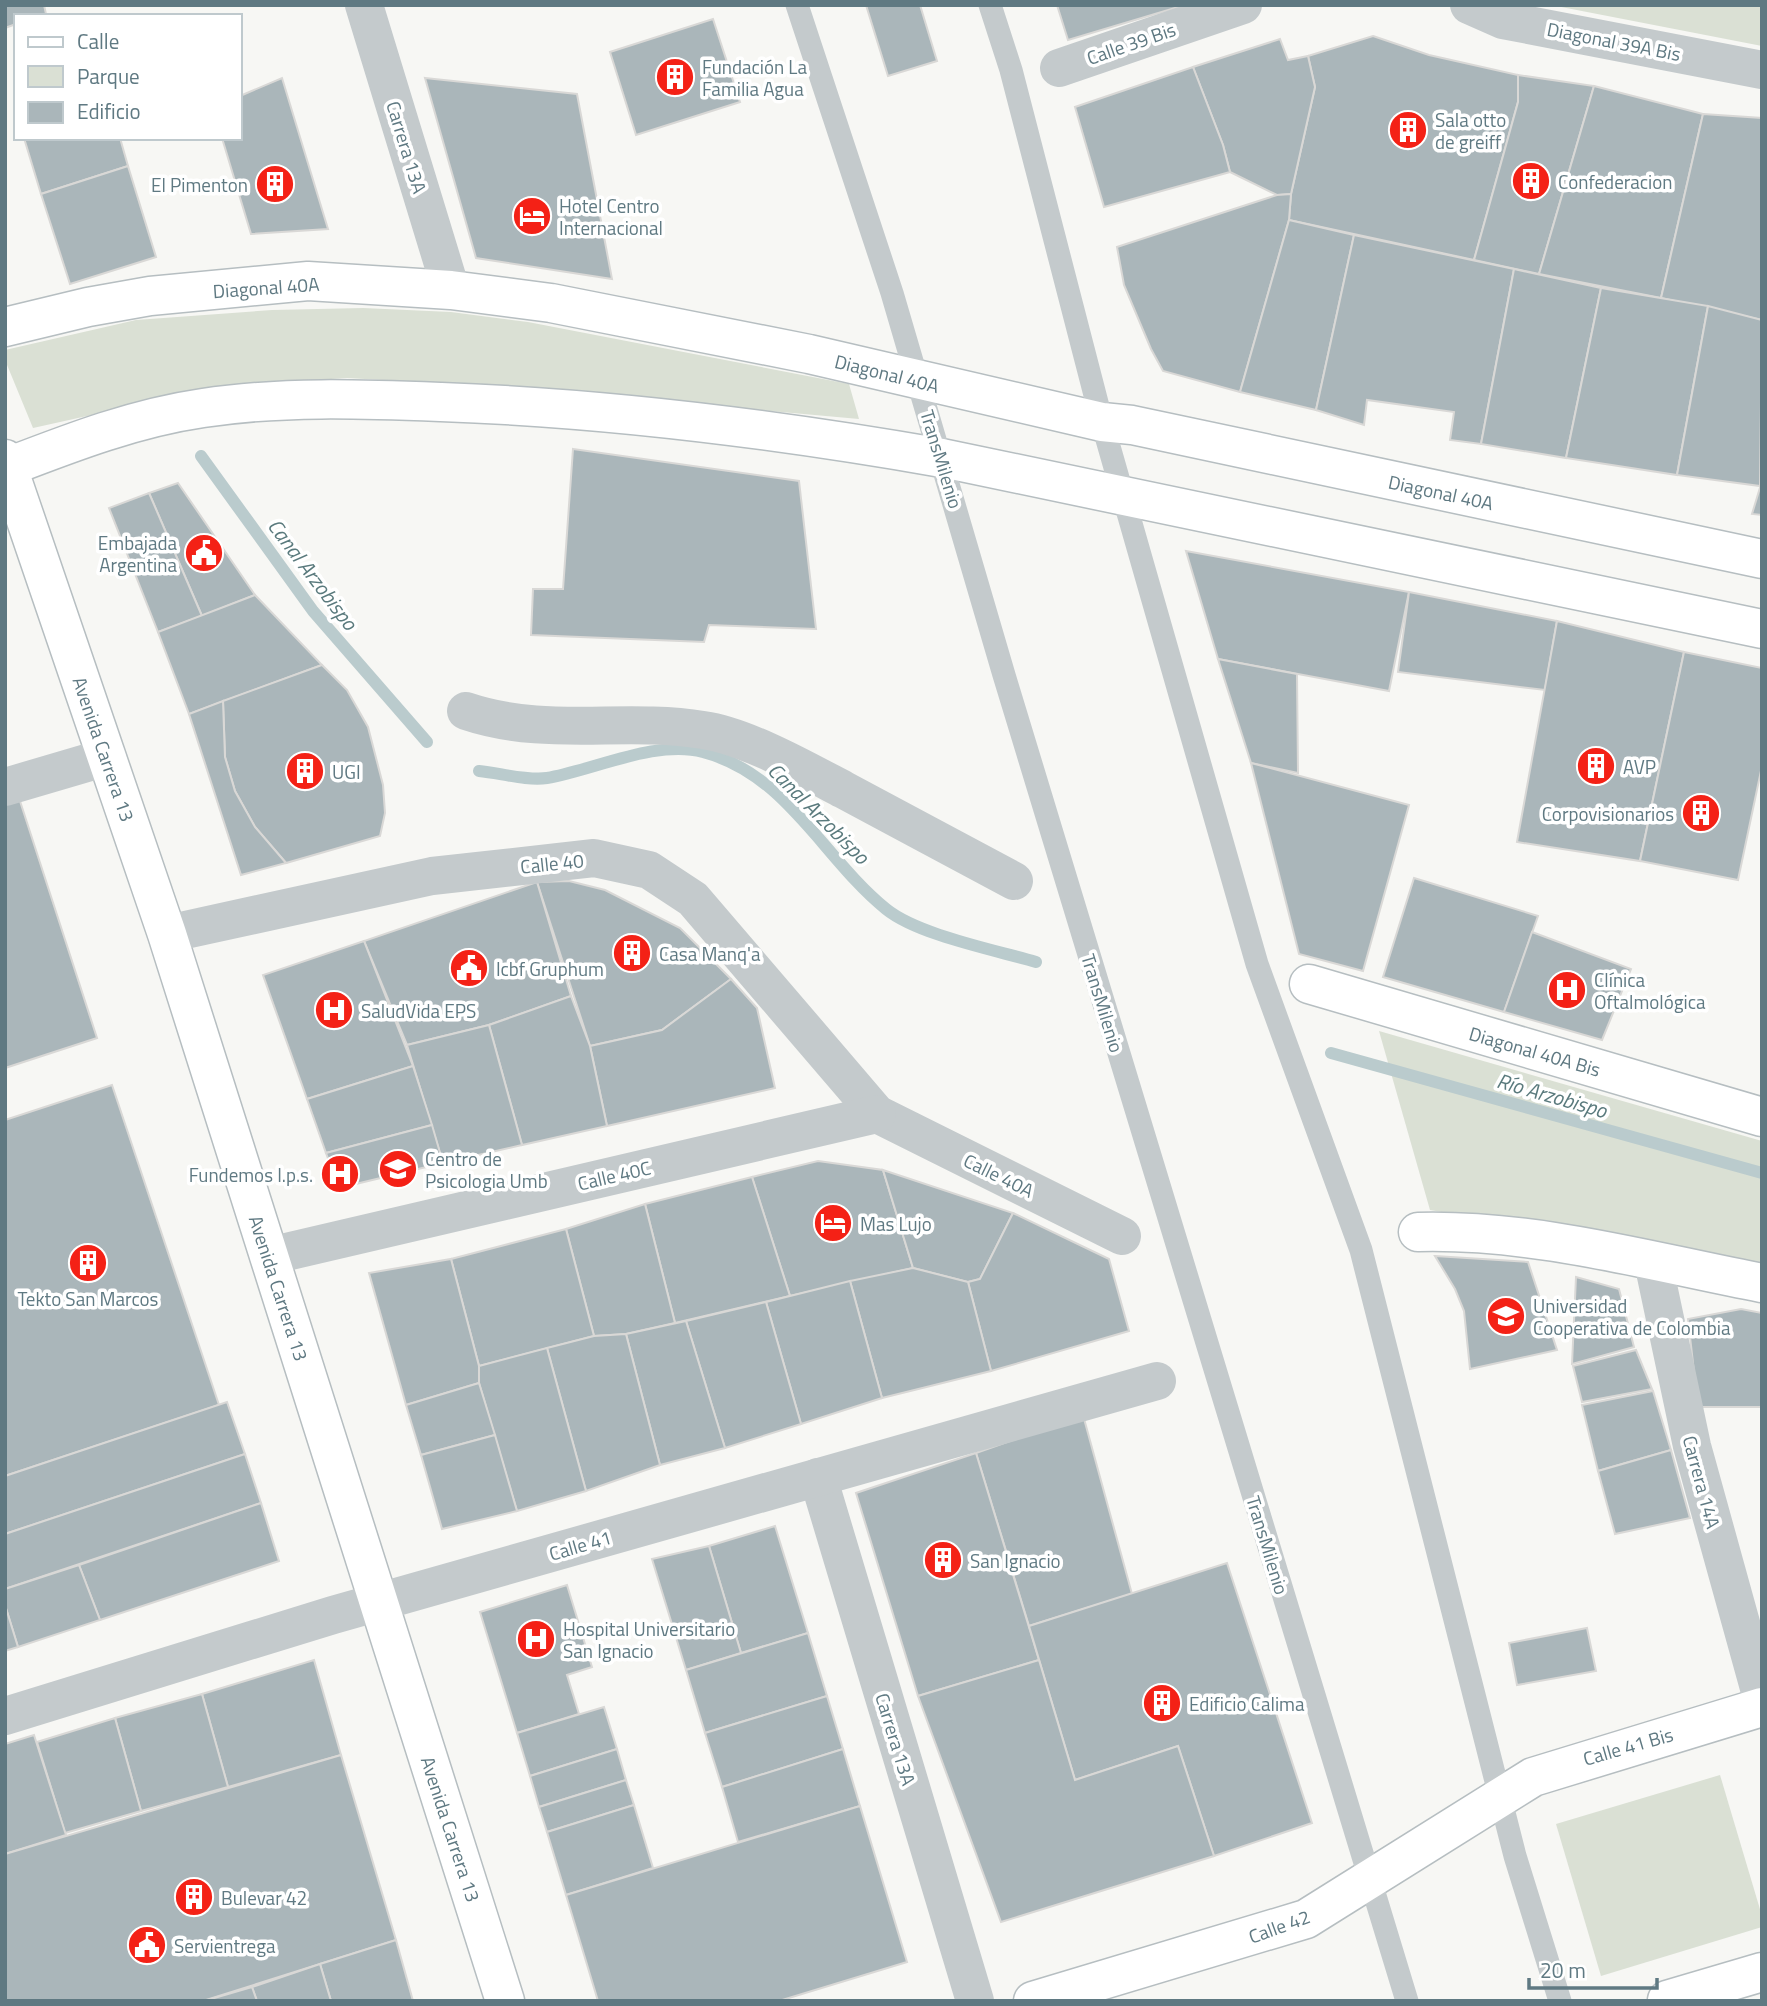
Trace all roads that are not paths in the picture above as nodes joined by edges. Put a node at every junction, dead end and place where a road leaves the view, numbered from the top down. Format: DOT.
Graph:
graph roads {
  1 [pos="364,5"];
  2 [pos="797,5"];
  3 [pos="990,5"];
  4 [pos="1243,5"];
  5 [pos="1469,5"];
  6 [pos="1059,68"];
  7 [pos="1762,71"];
  8 [pos="451,289"];
  9 [pos="5,327"];
  10 [pos="919,381"];
  11 [pos="1102,422"];
  12 [pos="942,458"];
  13 [pos="6,465"];
  14 [pos="1124,496"];
  15 [pos="1762,559"];
  16 [pos="1762,629"];
  17 [pos="466,711"];
  18 [pos="107,757"];
  19 [pos="5,788"];
  20 [pos="1014,881"];
  21 [pos="167,934"];
  22 [pos="1309,984"];
  23 [pos="877,1114"];
  24 [pos="1762,1117"];
  25 [pos="1419,1232"];
  26 [pos="1122,1236"];
  27 [pos="269,1256"];
  28 [pos="1653,1262"];
  29 [pos="1762,1283"];
  30 [pos="1157,1381"];
  31 [pos="818,1477"];
  32 [pos="379,1602"];
  33 [pos="1762,1699"];
  34 [pos="1762,1707"];
  35 [pos="5,1716"];
  36 [pos="1499,1796"];
  37 [pos="1370,1877"];
  38 [pos="1762,1972"];
  39 [pos="505,2001"];
  40 [pos="975,2001"];
  41 [pos="1033,2001"];
  42 [pos="1407,2001"];
  43 [pos="1560,2001"];
  44 [pos="1668,2001"];
  1 -- 8 [label="street, Carrera 13A"];
  2 -- 10 [label="lane, TransMilenio"];
  3 -- 11 [label="lane"];
  4 -- 6 [label="street, Calle 39 Bis"];
  5 -- 7 [label="street, Diagonal 39A Bis"];
  8 -- 9 [label="street, Diagonal 40A"];
  8 -- 10 [label="street, Diagonal 40A"];
  10 -- 11 [label="street, Diagonal 40A"];
  10 -- 12 [label="lane, TransMilenio"];
  11 -- 14 [label="lane"];
  11 -- 15 [label="street, Diagonal 40A"];
  12 -- 13 [label="street"];
  12 -- 14 [label="street"];
  12 -- 37 [label="lane, TransMilenio"];
  13 -- 18 [label="street, Avenida Carrera 13"];
  14 -- 16 [label="street"];
  14 -- 36 [label="lane"];
  17 -- 20 [label="street"];
  18 -- 19 [label="street"];
  18 -- 21 [label="street, Avenida Carrera 13"];
  21 -- 23 [label="street, Calle 40"];
  21 -- 27 [label="street, Avenida Carrera 13"];
  22 -- 24 [label="street, Diagonal 40A Bis"];
  23 -- 26 [label="street, Calle 40A"];
  23 -- 27 [label="street, Calle 40C"];
  25 -- 28 [label="street"];
  27 -- 32 [label="street, Avenida Carrera 13"];
  28 -- 29 [label="street"];
  28 -- 33 [label="street, Carrera 14A"];
  30 -- 31 [label="street, Calle 41"];
  31 -- 32 [label="street, Calle 41"];
  31 -- 40 [label="street, Carrera 13A"];
  32 -- 35 [label="street, Calle 41"];
  32 -- 39 [label="street, Avenida Carrera 13"];
  34 -- 36 [label="street, Calle 41 Bis"];
  36 -- 37 [label="street, Calle 42"];
  36 -- 43 [label="lane"];
  37 -- 41 [label="street, Calle 42"];
  37 -- 42 [label="lane, TransMilenio"];
  38 -- 44 [label="street"];
}
